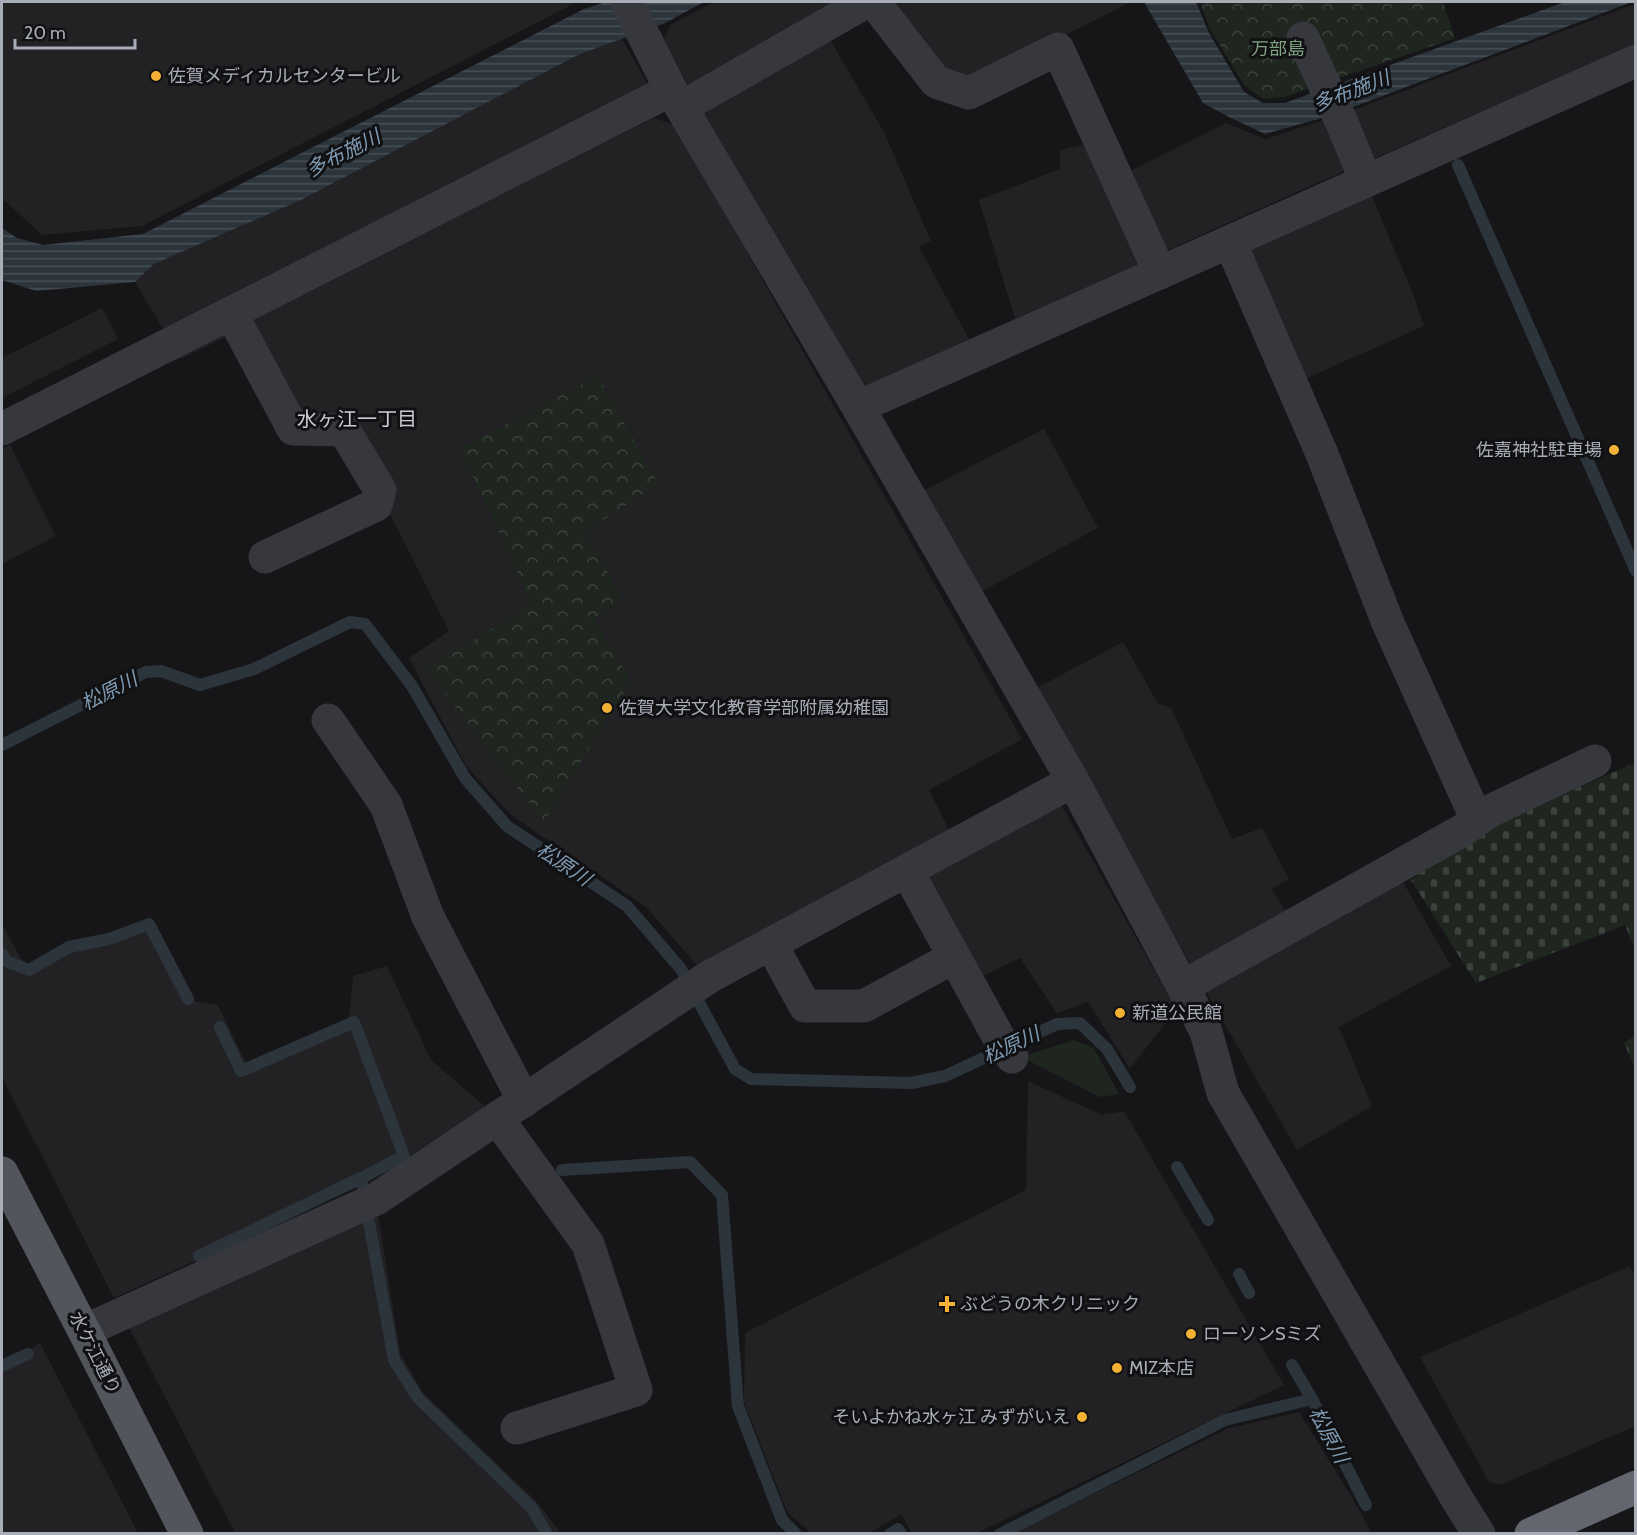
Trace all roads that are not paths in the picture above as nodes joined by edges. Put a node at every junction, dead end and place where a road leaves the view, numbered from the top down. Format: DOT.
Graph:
graph roads {
  1 [pos="627,2"];
  2 [pos="866,2"];
  3 [pos="874,2"];
  4 [pos="1303,38"];
  5 [pos="1635,61"];
  6 [pos="676,98"];
  7 [pos="1366,181"];
  8 [pos="1230,242"];
  9 [pos="1160,273"];
  10 [pos="231,313"];
  11 [pos="858,407"];
  12 [pos="2,429"];
  13 [pos="265,557"];
  14 [pos="328,720"];
  15 [pos="1595,761"];
  16 [pos="1073,781"];
  17 [pos="1477,820"];
  18 [pos="907,871"];
  19 [pos="771,944"];
  20 [pos="954,957"];
  21 [pos="1184,986"];
  22 [pos="1006,1047"];
  23 [pos="524,1101"];
  24 [pos="497,1118"];
  25 [pos="4,1185"];
  26 [pos="84,1331"];
  27 [pos="518,1428"];
  28 [pos="1635,1487"];
  29 [pos="187,1533"];
  30 [pos="1479,1533"];
  31 [pos="1531,1533"];
  1 -- 6 [label="street"];
  2 -- 6 [label="street"];
  3 -- 9 [label="street"];
  4 -- 7 [label="street"];
  5 -- 7 [label="street"];
  6 -- 10 [label="street"];
  6 -- 11 [label="street"];
  7 -- 8 [label="street"];
  8 -- 9 [label="street"];
  8 -- 17 [label="street"];
  9 -- 11 [label="street"];
  10 -- 12 [label="street"];
  10 -- 13 [label="street"];
  11 -- 16 [label="street"];
  14 -- 23 [label="street"];
  15 -- 17 [label="street"];
  16 -- 18 [label="street"];
  16 -- 21 [label="street"];
  17 -- 21 [label="street"];
  18 -- 19 [label="street"];
  18 -- 20 [label="street"];
  19 -- 20 [label="street"];
  19 -- 23 [label="street"];
  20 -- 22 [label="street"];
  21 -- 30 [label="street"];
  23 -- 24 [label="street"];
  24 -- 26 [label="street"];
  24 -- 27 [label="street"];
  25 -- 26 [label="main road, 水ケ江通り"];
  26 -- 29 [label="main road, 水ケ江通り"];
  28 -- 31 [label="highway"];
}
